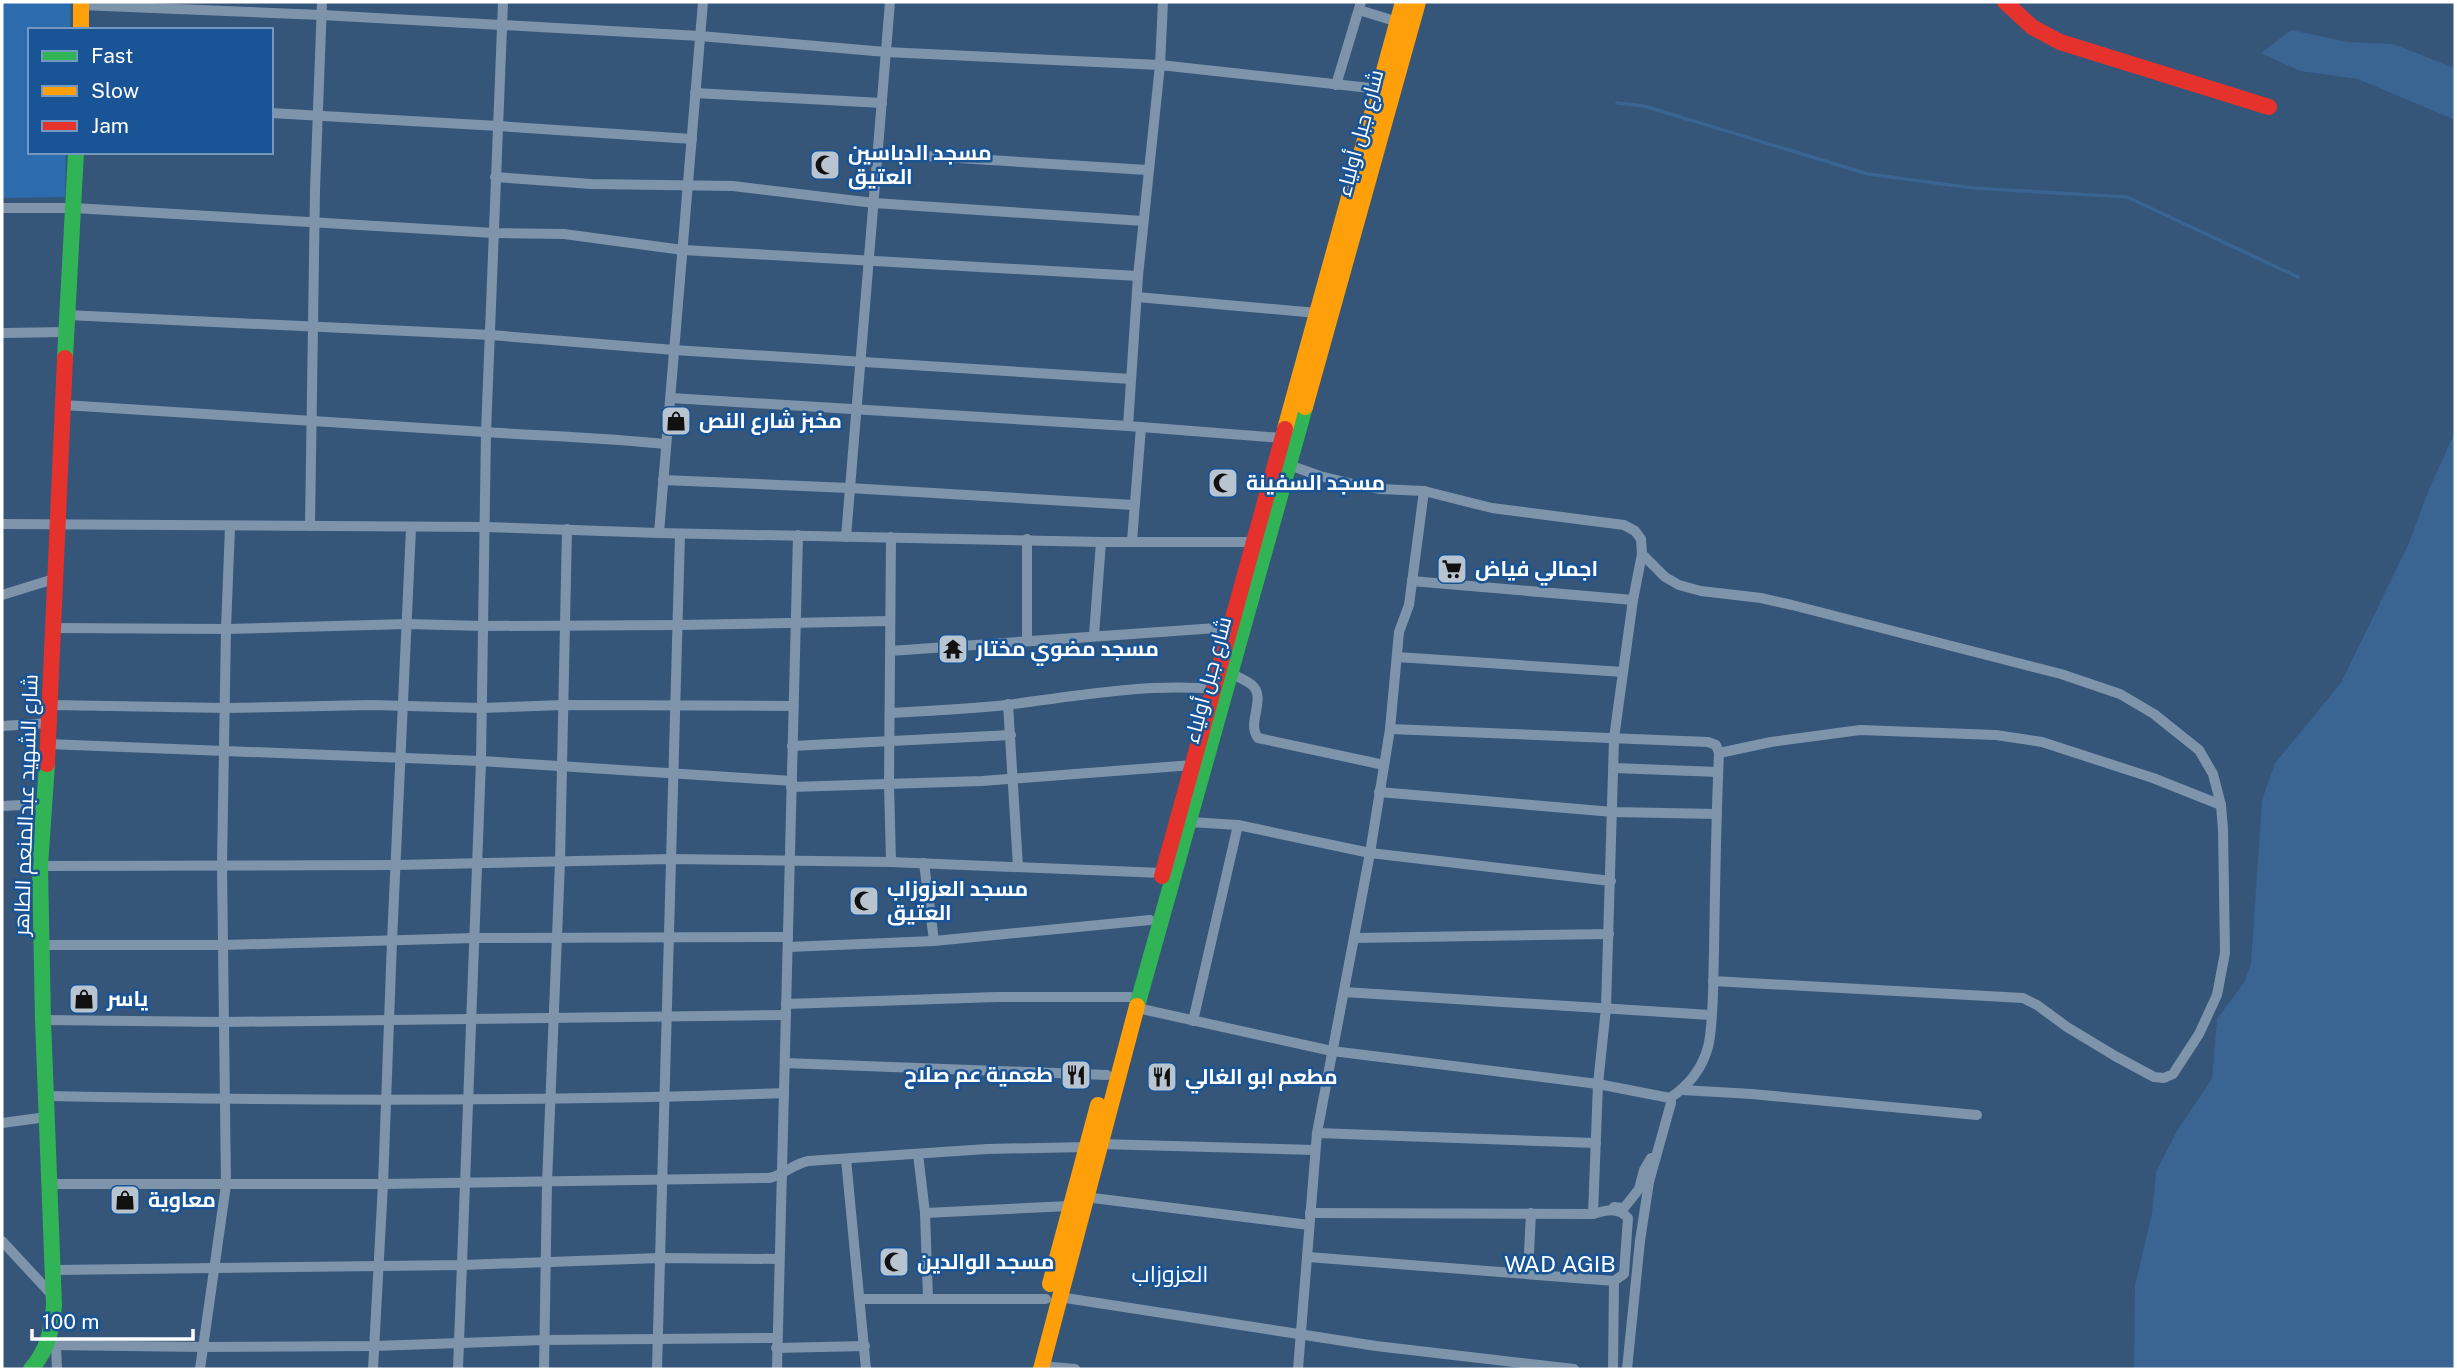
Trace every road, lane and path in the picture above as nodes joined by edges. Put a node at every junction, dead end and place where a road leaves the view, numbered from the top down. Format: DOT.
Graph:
graph roads {
  1 [pos="322,2"];
  2 [pos="503,2"];
  3 [pos="703,2"];
  4 [pos="890,2"];
  5 [pos="1163,2"];
  6 [pos="1403,2"];
  7 [pos="1418,2"];
  8 [pos="2006,2"];
  9 [pos="81,3"];
  10 [pos="1360,6"];
  11 [pos="322,15"];
  12 [pos="1398,22"];
  13 [pos="501,25"];
  14 [pos="80,28"];
  15 [pos="700,36"];
  16 [pos="886,52"];
  17 [pos="1160,65"];
  18 [pos="1336,85"];
  19 [pos="1379,89"];
  20 [pos="695,93"];
  21 [pos="882,103"];
  22 [pos="2269,107"];
  23 [pos="273,113"];
  24 [pos="318,116"];
  25 [pos="498,126"];
  26 [pos="692,139"];
  27 [pos="878,153"];
  28 [pos="76,154"];
  29 [pos="1147,170"];
  30 [pos="495,177"];
  31 [pos="686,187"];
  32 [pos="874,203"];
  33 [pos="2,208"];
  34 [pos="74,208"];
  35 [pos="1143,221"];
  36 [pos="315,223"];
  37 [pos="494,233"];
  38 [pos="683,250"];
  39 [pos="869,260"];
  40 [pos="1138,276"];
  41 [pos="1137,297"];
  42 [pos="1317,313"];
  43 [pos="67,315"];
  44 [pos="313,328"];
  45 [pos="66,332"];
  46 [pos="2,333"];
  47 [pos="491,335"];
  48 [pos="674,350"];
  49 [pos="861,361"];
  50 [pos="1131,379"];
  51 [pos="671,398"];
  52 [pos="64,405"];
  53 [pos="858,410"];
  54 [pos="310,419"];
  55 [pos="1128,426"];
  56 [pos="1141,427"];
  57 [pos="486,432"];
  58 [pos="1283,438"];
  59 [pos="666,444"];
  60 [pos="1289,465"];
  61 [pos="663,480"];
  62 [pos="849,488"];
  63 [pos="1424,491"];
  64 [pos="1134,505"];
  65 [pos="59,523"];
  66 [pos="2,524"];
  67 [pos="310,526"];
  68 [pos="230,527"];
  69 [pos="485,527"];
  70 [pos="411,528"];
  71 [pos="567,529"];
  72 [pos="659,533"];
  73 [pos="680,534"];
  74 [pos="798,536"];
  75 [pos="846,537"];
  76 [pos="891,537"];
  77 [pos="1027,539"];
  78 [pos="1132,541"];
  79 [pos="1101,542"];
  80 [pos="1255,542"];
  81 [pos="1642,554"];
  82 [pos="57,578"];
  83 [pos="1412,581"];
  84 [pos="2,595"];
  85 [pos="1633,600"];
  86 [pos="890,621"];
  87 [pos="407,624"];
  88 [pos="565,624"];
  89 [pos="795,624"];
  90 [pos="679,625"];
  91 [pos="484,626"];
  92 [pos="1231,627"];
  93 [pos="55,628"];
  94 [pos="226,628"];
  95 [pos="1094,635"];
  96 [pos="1027,640"];
  97 [pos="890,651"];
  98 [pos="1397,657"];
  99 [pos="1623,672"];
  100 [pos="1232,674"];
  101 [pos="1214,689"];
  102 [pos="1008,704"];
  103 [pos="51,705"];
  104 [pos="563,705"];
  105 [pos="676,705"];
  106 [pos="793,706"];
  107 [pos="403,707"];
  108 [pos="226,708"];
  109 [pos="482,708"];
  110 [pos="890,713"];
  111 [pos="50,723"];
  112 [pos="2,726"];
  113 [pos="1390,730"];
  114 [pos="1011,735"];
  115 [pos="1614,738"];
  116 [pos="889,741"];
  117 [pos="48,744"];
  118 [pos="792,746"];
  119 [pos="225,752"];
  120 [pos="1719,753"];
  121 [pos="402,758"];
  122 [pos="481,761"];
  123 [pos="1193,765"];
  124 [pos="1384,765"];
  125 [pos="561,767"];
  126 [pos="1614,768"];
  127 [pos="1718,772"];
  128 [pos="674,773"];
  129 [pos="1013,778"];
  130 [pos="889,783"];
  131 [pos="792,784"];
  132 [pos="1379,792"];
  133 [pos="44,804"];
  134 [pos="2221,805"];
  135 [pos="2,806"];
  136 [pos="1613,813"];
  137 [pos="1717,814"];
  138 [pos="1190,822"];
  139 [pos="1238,825"];
  140 [pos="1370,853"];
  141 [pos="671,859"];
  142 [pos="790,861"];
  143 [pos="560,862"];
  144 [pos="891,862"];
  145 [pos="924,863"];
  146 [pos="477,864"];
  147 [pos="222,865"];
  148 [pos="396,865"];
  149 [pos="40,866"];
  150 [pos="1018,867"];
  151 [pos="1163,873"];
  152 [pos="1611,881"];
  153 [pos="1150,920"];
  154 [pos="1609,934"];
  155 [pos="474,938"];
  156 [pos="558,938"];
  157 [pos="1354,938"];
  158 [pos="670,939"];
  159 [pos="934,941"];
  160 [pos="392,942"];
  161 [pos="788,942"];
  162 [pos="41,945"];
  163 [pos="224,945"];
  164 [pos="1149,945"];
  165 [pos="1713,981"];
  166 [pos="1343,992"];
  167 [pos="1133,1002"];
  168 [pos="1606,1008"];
  169 [pos="786,1010"];
  170 [pos="1711,1015"];
  171 [pos="666,1016"];
  172 [pos="553,1017"];
  173 [pos="471,1018"];
  174 [pos="390,1019"];
  175 [pos="43,1020"];
  176 [pos="224,1021"];
  177 [pos="1193,1021"];
  178 [pos="1332,1051"];
  179 [pos="785,1063"];
  180 [pos="1107,1075"];
  181 [pos="1598,1084"];
  182 [pos="1682,1090"];
  183 [pos="785,1093"];
  184 [pos="46,1096"];
  185 [pos="665,1097"];
  186 [pos="1670,1098"];
  187 [pos="225,1099"];
  188 [pos="550,1099"];
  189 [pos="469,1100"];
  190 [pos="385,1101"];
  191 [pos="1978,1115"];
  192 [pos="47,1117"];
  193 [pos="2,1123"];
  194 [pos="1317,1133"];
  195 [pos="1596,1143"];
  196 [pos="1659,1143"];
  197 [pos="1093,1146"];
  198 [pos="1315,1150"];
  199 [pos="918,1154"];
  200 [pos="846,1160"];
  201 [pos="782,1174"];
  202 [pos="663,1181"];
  203 [pos="466,1182"];
  204 [pos="547,1183"];
  205 [pos="50,1184"];
  206 [pos="383,1184"];
  207 [pos="226,1185"];
  208 [pos="1085,1197"];
  209 [pos="1070,1206"];
  210 [pos="1594,1211"];
  211 [pos="925,1213"];
  212 [pos="1531,1213"];
  213 [pos="1309,1219"];
  214 [pos="2,1241"];
  215 [pos="1308,1257"];
  216 [pos="660,1258"];
  217 [pos="778,1259"];
  218 [pos="545,1262"];
  219 [pos="379,1265"];
  220 [pos="463,1265"];
  221 [pos="212,1269"];
  222 [pos="54,1270"];
  223 [pos="1528,1273"];
  224 [pos="1614,1281"];
  225 [pos="54,1297"];
  226 [pos="928,1298"];
  227 [pos="1053,1298"];
  228 [pos="861,1299"];
  229 [pos="1302,1333"];
  230 [pos="545,1339"];
  231 [pos="657,1339"];
  232 [pos="459,1343"];
  233 [pos="776,1343"];
  234 [pos="52,1345"];
  235 [pos="374,1346"];
  236 [pos="865,1346"];
  237 [pos="203,1348"];
  238 [pos="1037,1368"];
  239 [pos="31,1369"];
  240 [pos="57,1369"];
  241 [pos="200,1369"];
  242 [pos="373,1369"];
  243 [pos="458,1369"];
  244 [pos="544,1369"];
  245 [pos="657,1369"];
  246 [pos="777,1369"];
  247 [pos="866,1369"];
  248 [pos="1075,1369"];
  249 [pos="1298,1369"];
  250 [pos="1574,1369"];
  251 [pos="1614,1369"];
  252 [pos="1627,1369"];
  1 -- 11 [label="street"];
  2 -- 13 [label="street"];
  3 -- 15 [label="street"];
  4 -- 16 [label="street"];
  5 -- 17 [label="street"];
  6 -- 12 [label="main road, شارع جبل أولياء"];
  7 -- 60 [label="main road, شارع جبل أولياء"];
  8 -- 22 [label="main road"];
  9 -- 11 [label="street"];
  9 -- 14 [label="main road"];
  10 -- 12 [label="street"];
  10 -- 18 [label="street"];
  11 -- 13 [label="street"];
  11 -- 24 [label="street"];
  12 -- 19 [label="main road, شارع جبل أولياء"];
  13 -- 15 [label="street"];
  13 -- 25 [label="street"];
  15 -- 16 [label="street"];
  15 -- 20 [label="street"];
  16 -- 17 [label="street"];
  16 -- 21 [label="street"];
  17 -- 18 [label="street"];
  17 -- 29 [label="street"];
  18 -- 19 [label="street"];
  19 -- 42 [label="main road, شارع جبل أولياء"];
  20 -- 21 [label="street"];
  20 -- 26 [label="street"];
  21 -- 27 [label="street"];
  23 -- 24 [label="street"];
  24 -- 25 [label="street"];
  24 -- 36 [label="street"];
  25 -- 26 [label="street"];
  25 -- 30 [label="street"];
  26 -- 31 [label="street"];
  27 -- 29 [label="street"];
  27 -- 32 [label="street"];
  28 -- 34 [label="main road, شارع الشهيد عبدالمنعم الطاهر"];
  29 -- 35 [label="street"];
  30 -- 31 [label="street"];
  30 -- 37 [label="street"];
  31 -- 32 [label="street"];
  31 -- 38 [label="street"];
  32 -- 35 [label="street"];
  32 -- 39 [label="street"];
  33 -- 34 [label="street"];
  34 -- 36 [label="street"];
  34 -- 43 [label="main road, شارع الشهيد عبدالمنعم الطاهر"];
  35 -- 40 [label="street"];
  36 -- 37 [label="street"];
  36 -- 44 [label="street"];
  37 -- 38 [label="street"];
  37 -- 47 [label="street"];
  38 -- 39 [label="street"];
  38 -- 48 [label="street"];
  39 -- 40 [label="street"];
  39 -- 49 [label="street"];
  40 -- 41 [label="street"];
  41 -- 42 [label="street"];
  41 -- 50 [label="street"];
  42 -- 58 [label="main road, شارع جبل أولياء"];
  43 -- 44 [label="street"];
  43 -- 45 [label="main road, شارع الشهيد عبدالمنعم الطاهر"];
  44 -- 47 [label="street"];
  44 -- 54 [label="street"];
  45 -- 46 [label="street"];
  45 -- 52 [label="main road, شارع الشهيد عبدالمنعم الطاهر"];
  47 -- 48 [label="street"];
  47 -- 57 [label="street"];
  48 -- 49 [label="street"];
  48 -- 51 [label="street"];
  49 -- 50 [label="street"];
  49 -- 53 [label="street"];
  50 -- 55 [label="street"];
  51 -- 53 [label="street"];
  51 -- 59 [label="street"];
  52 -- 54 [label="street"];
  52 -- 65 [label="main road, شارع الشهيد عبدالمنعم الطاهر"];
  53 -- 55 [label="street"];
  53 -- 62 [label="street"];
  54 -- 57 [label="street"];
  54 -- 67 [label="street"];
  55 -- 56 [label="street"];
  56 -- 58 [label="street"];
  56 -- 64 [label="street"];
  57 -- 59 [label="street"];
  57 -- 69 [label="street"];
  58 -- 80 [label="main road, شارع جبل أولياء"];
  59 -- 61 [label="street"];
  60 -- 63 [label="street"];
  60 -- 100 [label="main road, شارع جبل أولياء"];
  61 -- 62 [label="street"];
  61 -- 72 [label="street"];
  62 -- 64 [label="street"];
  62 -- 75 [label="street"];
  63 -- 81 [label="street"];
  63 -- 83 [label="street"];
  64 -- 78 [label="street"];
  65 -- 66 [label="street"];
  65 -- 68 [label="street"];
  65 -- 82 [label="main road, شارع الشهيد عبدالمنعم الطاهر"];
  67 -- 68 [label="street"];
  67 -- 70 [label="street"];
  68 -- 94 [label="street"];
  69 -- 70 [label="street"];
  69 -- 71 [label="street"];
  69 -- 91 [label="street"];
  70 -- 87 [label="street"];
  71 -- 72 [label="street"];
  71 -- 88 [label="street"];
  72 -- 73 [label="street"];
  73 -- 74 [label="street"];
  73 -- 90 [label="street"];
  74 -- 75 [label="street"];
  74 -- 89 [label="street"];
  75 -- 76 [label="street"];
  76 -- 77 [label="street"];
  76 -- 86 [label="street"];
  77 -- 79 [label="street"];
  77 -- 96 [label="street"];
  78 -- 79 [label="street"];
  78 -- 80 [label="street"];
  79 -- 95 [label="street"];
  80 -- 92 [label="main road, شارع جبل أولياء"];
  81 -- 85 [label="street"];
  81 -- 134 [label="street"];
  82 -- 84 [label="street"];
  82 -- 93 [label="main road, شارع الشهيد عبدالمنعم الطاهر"];
  83 -- 85 [label="street"];
  83 -- 98 [label="street"];
  85 -- 99 [label="street"];
  86 -- 89 [label="street"];
  86 -- 97 [label="street"];
  87 -- 91 [label="street"];
  87 -- 94 [label="street"];
  87 -- 107 [label="street"];
  88 -- 90 [label="street"];
  88 -- 91 [label="street"];
  88 -- 104 [label="street"];
  89 -- 90 [label="street"];
  89 -- 106 [label="street"];
  90 -- 105 [label="street"];
  91 -- 109 [label="street"];
  92 -- 95 [label="street"];
  92 -- 101 [label="main road, شارع جبل أولياء"];
  93 -- 94 [label="street"];
  93 -- 103 [label="main road, شارع الشهيد عبدالمنعم الطاهر"];
  94 -- 108 [label="street"];
  95 -- 96 [label="street"];
  96 -- 97 [label="street"];
  97 -- 110 [label="street"];
  98 -- 99 [label="street"];
  98 -- 113 [label="street"];
  99 -- 115 [label="street"];
  100 -- 124 [label="street"];
  100 -- 138 [label="main road, شارع جبل أولياء"];
  101 -- 102 [label="street"];
  101 -- 123 [label="main road, شارع جبل أولياء"];
  102 -- 110 [label="street"];
  102 -- 114 [label="street"];
  103 -- 108 [label="street"];
  103 -- 111 [label="main road, شارع الشهيد عبدالمنعم الطاهر"];
  104 -- 105 [label="street"];
  104 -- 109 [label="street"];
  104 -- 125 [label="street"];
  105 -- 106 [label="street"];
  105 -- 128 [label="street"];
  106 -- 118 [label="street"];
  107 -- 108 [label="street"];
  107 -- 109 [label="street"];
  107 -- 121 [label="street"];
  108 -- 119 [label="street"];
  109 -- 122 [label="street"];
  110 -- 116 [label="street"];
  111 -- 112 [label="street"];
  111 -- 117 [label="main road, شارع الشهيد عبدالمنعم الطاهر"];
  113 -- 115 [label="street"];
  113 -- 124 [label="street"];
  114 -- 116 [label="street"];
  114 -- 129 [label="street"];
  115 -- 120 [label="street"];
  115 -- 126 [label="street"];
  116 -- 118 [label="street"];
  116 -- 130 [label="street"];
  117 -- 119 [label="street"];
  117 -- 133 [label="main road, شارع الشهيد عبدالمنعم الطاهر"];
  118 -- 131 [label="street"];
  119 -- 121 [label="street"];
  119 -- 147 [label="street"];
  120 -- 127 [label="street"];
  120 -- 134 [label="street"];
  121 -- 122 [label="street"];
  121 -- 148 [label="street"];
  122 -- 125 [label="street"];
  122 -- 146 [label="street"];
  123 -- 129 [label="street"];
  123 -- 151 [label="main road, شارع جبل أولياء"];
  124 -- 132 [label="street"];
  125 -- 128 [label="street"];
  125 -- 143 [label="street"];
  126 -- 127 [label="street"];
  126 -- 136 [label="street"];
  127 -- 137 [label="street"];
  128 -- 131 [label="street"];
  128 -- 141 [label="street"];
  129 -- 130 [label="street"];
  129 -- 150 [label="street"];
  130 -- 131 [label="street"];
  130 -- 144 [label="street"];
  131 -- 142 [label="street"];
  132 -- 136 [label="street"];
  132 -- 140 [label="street"];
  133 -- 135 [label="street"];
  133 -- 149 [label="main road, شارع الشهيد عبدالمنعم الطاهر"];
  134 -- 165 [label="street"];
  136 -- 137 [label="street"];
  136 -- 152 [label="street"];
  137 -- 165 [label="street"];
  138 -- 139 [label="street"];
  138 -- 164 [label="main road, شارع جبل أولياء"];
  139 -- 140 [label="street"];
  139 -- 177 [label="street"];
  140 -- 152 [label="street"];
  140 -- 157 [label="street"];
  141 -- 142 [label="street"];
  141 -- 143 [label="street"];
  141 -- 158 [label="street"];
  142 -- 144 [label="street"];
  142 -- 161 [label="street"];
  143 -- 146 [label="street"];
  143 -- 156 [label="street"];
  144 -- 145 [label="street"];
  145 -- 150 [label="street"];
  145 -- 159 [label="street"];
  146 -- 148 [label="street"];
  146 -- 155 [label="street"];
  147 -- 148 [label="street"];
  147 -- 149 [label="street"];
  147 -- 163 [label="street"];
  148 -- 160 [label="street"];
  149 -- 162 [label="main road, شارع الشهيد عبدالمنعم الطاهر"];
  150 -- 151 [label="street"];
  151 -- 153 [label="main road, شارع جبل أولياء"];
  152 -- 154 [label="street"];
  153 -- 159 [label="street"];
  153 -- 164 [label="main road, شارع جبل أولياء"];
  154 -- 157 [label="street"];
  154 -- 168 [label="street"];
  155 -- 156 [label="street"];
  155 -- 160 [label="street"];
  155 -- 173 [label="street"];
  156 -- 158 [label="street"];
  156 -- 172 [label="street"];
  157 -- 166 [label="street"];
  158 -- 161 [label="street"];
  158 -- 171 [label="street"];
  159 -- 161 [label="street"];
  160 -- 163 [label="street"];
  160 -- 174 [label="street"];
  161 -- 169 [label="street"];
  162 -- 163 [label="street"];
  162 -- 175 [label="main road, شارع الشهيد عبدالمنعم الطاهر"];
  163 -- 176 [label="street"];
  164 -- 167 [label="main road, شارع جبل أولياء"];
  165 -- 170 [label="street"];
  166 -- 168 [label="street"];
  166 -- 178 [label="street"];
  167 -- 169 [label="street"];
  167 -- 177 [label="street"];
  167 -- 180 [label="main road, شارع جبل أولياء"];
  167 -- 197 [label="main road, شارع جبل أولياء"];
  168 -- 170 [label="street"];
  168 -- 181 [label="street"];
  169 -- 171 [label="street"];
  169 -- 179 [label="street"];
  170 -- 182 [label="street"];
  171 -- 172 [label="street"];
  171 -- 185 [label="street"];
  172 -- 173 [label="street"];
  172 -- 188 [label="street"];
  173 -- 174 [label="street"];
  173 -- 189 [label="street"];
  174 -- 176 [label="street"];
  174 -- 190 [label="street"];
  175 -- 176 [label="street"];
  175 -- 184 [label="main road, شارع الشهيد عبدالمنعم الطاهر"];
  176 -- 187 [label="street"];
  177 -- 178 [label="street"];
  178 -- 181 [label="street"];
  178 -- 194 [label="street"];
  179 -- 180 [label="street"];
  179 -- 183 [label="street"];
  180 -- 197 [label="main road, شارع جبل أولياء"];
  181 -- 186 [label="street"];
  181 -- 195 [label="street"];
  182 -- 186 [label="street"];
  182 -- 191 [label="street"];
  183 -- 185 [label="street"];
  183 -- 201 [label="street"];
  184 -- 187 [label="street"];
  184 -- 192 [label="main road, شارع الشهيد عبدالمنعم الطاهر"];
  185 -- 188 [label="street"];
  185 -- 202 [label="street"];
  186 -- 196 [label="street"];
  187 -- 190 [label="street"];
  187 -- 207 [label="street"];
  188 -- 189 [label="street"];
  188 -- 204 [label="street"];
  189 -- 190 [label="street"];
  189 -- 203 [label="street"];
  190 -- 206 [label="street"];
  192 -- 193 [label="street"];
  192 -- 205 [label="main road, شارع الشهيد عبدالمنعم الطاهر"];
  194 -- 195 [label="street"];
  194 -- 198 [label="street"];
  195 -- 210 [label="street"];
  196 -- 210 [label="street"];
  196 -- 252 [label="street"];
  197 -- 198 [label="street"];
  197 -- 199 [label="street"];
  197 -- 208 [label="main road, شارع جبل أولياء"];
  197 -- 209 [label="main road, شارع جبل أولياء"];
  198 -- 213 [label="street"];
  199 -- 200 [label="street"];
  199 -- 211 [label="street"];
  200 -- 201 [label="street"];
  200 -- 228 [label="street"];
  201 -- 202 [label="street"];
  201 -- 217 [label="street"];
  202 -- 204 [label="street"];
  202 -- 216 [label="street"];
  203 -- 204 [label="street"];
  203 -- 206 [label="street"];
  203 -- 220 [label="street"];
  204 -- 218 [label="street"];
  205 -- 207 [label="street"];
  205 -- 222 [label="main road, شارع الشهيد عبدالمنعم الطاهر"];
  206 -- 207 [label="street"];
  206 -- 219 [label="street"];
  207 -- 221 [label="street"];
  208 -- 213 [label="street"];
  208 -- 227 [label="main road, شارع جبل أولياء"];
  209 -- 211 [label="street"];
  209 -- 227 [label="main road, شارع جبل أولياء"];
  210 -- 212 [label="street"];
  210 -- 224 [label="street"];
  211 -- 226 [label="street"];
  212 -- 213 [label="street"];
  212 -- 223 [label="street"];
  213 -- 215 [label="street"];
  214 -- 225 [label="street"];
  215 -- 223 [label="street"];
  215 -- 229 [label="street"];
  216 -- 217 [label="street"];
  216 -- 218 [label="street"];
  216 -- 231 [label="street"];
  217 -- 233 [label="street"];
  218 -- 220 [label="street"];
  218 -- 230 [label="street"];
  219 -- 220 [label="street"];
  219 -- 221 [label="street"];
  219 -- 235 [label="street"];
  220 -- 232 [label="street"];
  221 -- 222 [label="street"];
  221 -- 237 [label="street"];
  222 -- 225 [label="main road, شارع الشهيد عبدالمنعم الطاهر"];
  223 -- 224 [label="street"];
  224 -- 251 [label="street"];
  225 -- 234 [label="main road, شارع الشهيد عبدالمنعم الطاهر"];
  226 -- 227 [label="street"];
  226 -- 228 [label="street"];
  227 -- 229 [label="street"];
  227 -- 238 [label="main road, شارع جبل أولياء"];
  228 -- 236 [label="street"];
  229 -- 249 [label="street"];
  229 -- 250 [label="street"];
  230 -- 231 [label="street"];
  230 -- 232 [label="street"];
  230 -- 244 [label="street"];
  231 -- 233 [label="street"];
  231 -- 245 [label="street"];
  232 -- 235 [label="street"];
  232 -- 243 [label="street"];
  233 -- 236 [label="street"];
  233 -- 246 [label="street"];
  234 -- 237 [label="street"];
  234 -- 239 [label="main road, شارع الشهيد عبدالمنعم الطاهر"];
  234 -- 240 [label="street"];
  235 -- 237 [label="street"];
  235 -- 242 [label="street"];
  236 -- 247 [label="street"];
  237 -- 241 [label="street"];
  238 -- 248 [label="street"];
}
